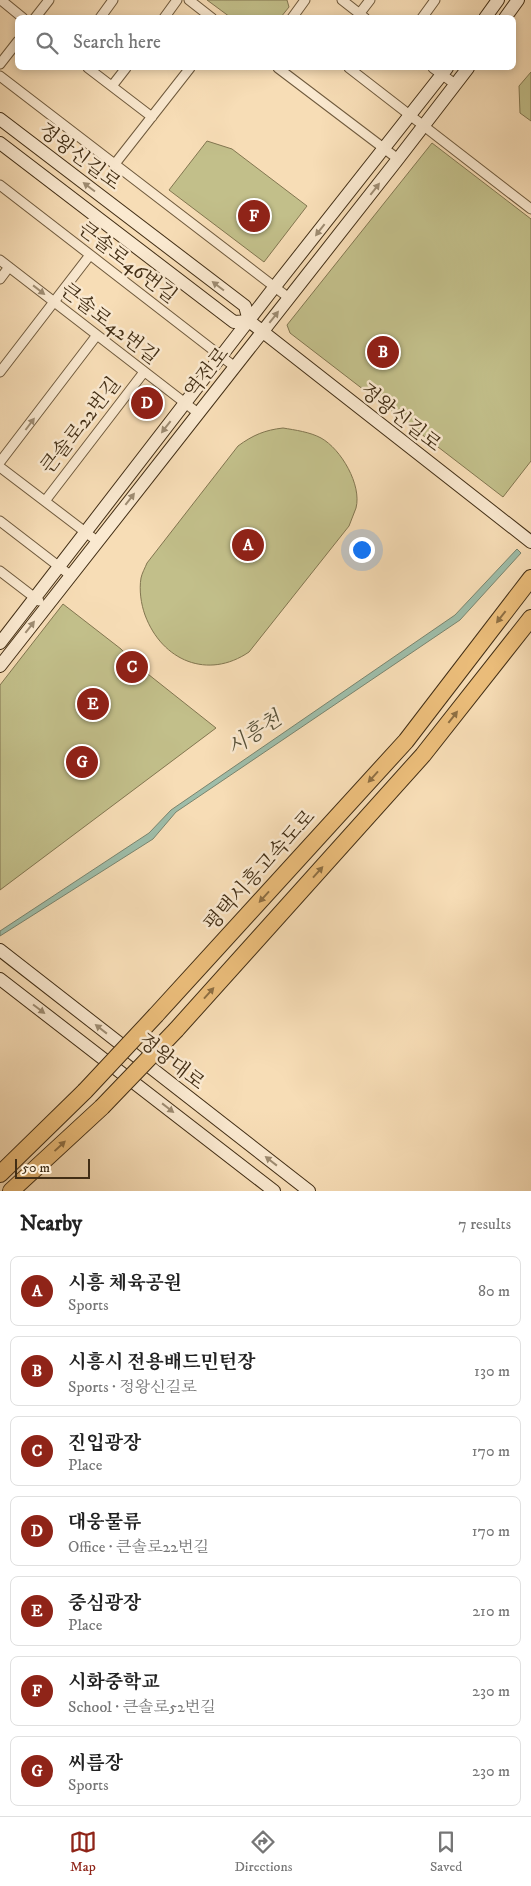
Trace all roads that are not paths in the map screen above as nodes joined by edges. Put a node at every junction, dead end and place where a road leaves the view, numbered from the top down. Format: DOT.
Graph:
graph roads {
  1 [pos="1,0"];
  2 [pos="49,0"];
  3 [pos="113,0"];
  4 [pos="177,0"];
  5 [pos="189,0"];
  6 [pos="305,0"];
  7 [pos="342,0"];
  8 [pos="370,0"];
  9 [pos="435,0"];
  10 [pos="498,0"];
  11 [pos="518,0"];
  12 [pos="19,15"];
  13 [pos="37,15"];
  14 [pos="102,15"];
  15 [pos="166,15"];
  16 [pos="208,15"];
  17 [pos="294,15"];
  18 [pos="362,15"];
  19 [pos="363,15"];
  20 [pos="424,15"];
  21 [pos="487,15"];
  22 [pos="507,15"];
  23 [pos="15,44"];
  24 [pos="0,64"];
  25 [pos="91,70"];
  26 [pos="124,70"];
  27 [pos="188,70"];
  28 [pos="281,70"];
  29 [pos="352,70"];
  30 [pos="441,70"];
  31 [pos="466,70"];
  32 [pos="0,76"];
  33 [pos="455,84"];
  34 [pos="112,86"];
  35 [pos="410,115"];
  36 [pos="152,116"];
  37 [pos="0,119"];
  38 [pos="423,126"];
  39 [pos="0,143"];
  40 [pos="384,148"];
  41 [pos="398,159"];
  42 [pos="114,165"];
  43 [pos="0,185"];
  44 [pos="531,210"];
  45 [pos="90,255"];
  46 [pos="0,260"];
  47 [pos="9,267"];
  48 [pos="0,279"];
  49 [pos="275,287"];
  50 [pos="289,298"];
  51 [pos="54,302"];
  52 [pos="248,321"];
  53 [pos="262,332"];
  54 [pos="97,335"];
  55 [pos="221,356"];
  56 [pos="234,367"];
  57 [pos="0,372"];
  58 [pos="144,372"];
  59 [pos="185,403"];
  60 [pos="198,413"];
  61 [pos="0,462"];
  62 [pos="0,467"];
  63 [pos="44,501"];
  64 [pos="0,521"];
  65 [pos="86,532"];
  66 [pos="97,541"];
  67 [pos="531,542"];
  68 [pos="59,567"];
  69 [pos="0,571"];
  70 [pos="70,575"];
  71 [pos="531,578"];
  72 [pos="35,598"];
  73 [pos="46,606"];
  74 [pos="531,618"];
  75 [pos="0,643"];
  76 [pos="0,666"];
  77 [pos="0,950"];
  78 [pos="0,979"];
  79 [pos="0,1174"];
  80 [pos="11,1191"];
  81 [pos="274,1191"];
  82 [pos="309,1191"];
  1 -- 12 [label="street"];
  2 -- 13 [label="street"];
  3 -- 14 [label="street"];
  4 -- 15 [label="street"];
  5 -- 16 [label="street"];
  6 -- 17 [label="street"];
  7 -- 18 [label="street"];
  8 -- 19 [label="street"];
  9 -- 20 [label="street"];
  10 -- 21 [label="street"];
  11 -- 22 [label="street"];
  23 -- 24 [label="street"];
  25 -- 34 [label="street"];
  26 -- 34 [label="street"];
  27 -- 36 [label="street"];
  28 -- 40 [label="street"];
  29 -- 35 [label="street"];
  30 -- 33 [label="street"];
  30 -- 35 [label="street, 역전로"];
  31 -- 33 [label="street, 역전로"];
  32 -- 42 [label="street"];
  33 -- 38 [label="street, 역전로"];
  34 -- 36 [label="street"];
  35 -- 38 [label="street"];
  35 -- 40 [label="street, 역전로"];
  36 -- 42 [label="street"];
  52 -- 37 [label="street, 정왕신길로, one-way"];
  38 -- 41 [label="street, 역전로"];
  38 -- 44 [label="street"];
  39 -- 52 [label="street, 정왕신길로"];
  40 -- 41 [label="street"];
  40 -- 49 [label="street, 역전로, one-way"];
  50 -- 41 [label="street, 역전로, one-way"];
  42 -- 49 [label="street"];
  43 -- 45 [label="street, 큰솔로46번길"];
  45 -- 51 [label="street"];
  45 -- 55 [label="street, 큰솔로46번길"];
  46 -- 47 [label="street, 큰솔로42번길"];
  47 -- 48 [label="street"];
  47 -- 51 [label="street, 큰솔로42번길, one-way"];
  49 -- 50 [label="street"];
  49 -- 52 [label="street, 역전로"];
  53 -- 50 [label="street, 역전로, one-way"];
  51 -- 54 [label="street, 큰솔로42번길"];
  51 -- 57 [label="street"];
  52 -- 53 [label="street, 정왕신길로"];
  52 -- 55 [label="street, 역전로"];
  53 -- 56 [label="street, 역전로"];
  53 -- 67 [label="street, 정왕신길로"];
  54 -- 58 [label="street, 큰솔로42번길"];
  61 -- 54 [label="street, 큰솔로22번길, one-way"];
  55 -- 56 [label="street, 큰솔로46번길"];
  55 -- 59 [label="street, 역전로"];
  56 -- 60 [label="street, 역전로"];
  58 -- 59 [label="street, 큰솔로42번길"];
  58 -- 63 [label="street, 큰솔로22번길"];
  59 -- 60 [label="street, 큰솔로42번길"];
  59 -- 65 [label="street, 역전로, one-way"];
  66 -- 60 [label="street, 역전로, one-way"];
  62 -- 63 [label="street, 큰솔로22번길"];
  63 -- 65 [label="street, 큰솔로22번길"];
  64 -- 68 [label="street"];
  65 -- 66 [label="street, 큰솔로22번길"];
  65 -- 68 [label="street, 역전로"];
  66 -- 70 [label="street, 역전로"];
  68 -- 70 [label="street"];
  68 -- 72 [label="street, 역전로"];
  69 -- 72 [label="street"];
  70 -- 73 [label="street, 역전로"];
  71 -- 79 [label="highway, 평택시흥고속도로, one-way, bridge"];
  72 -- 73 [label="street"];
  72 -- 75 [label="street, 역전로"];
  76 -- 73 [label="street, 역전로, one-way"];
  80 -- 74 [label="highway, one-way, bridge"];
  82 -- 77 [label="street, 정왕대로, one-way"];
  78 -- 81 [label="street, 정왕대로, one-way"];
}
